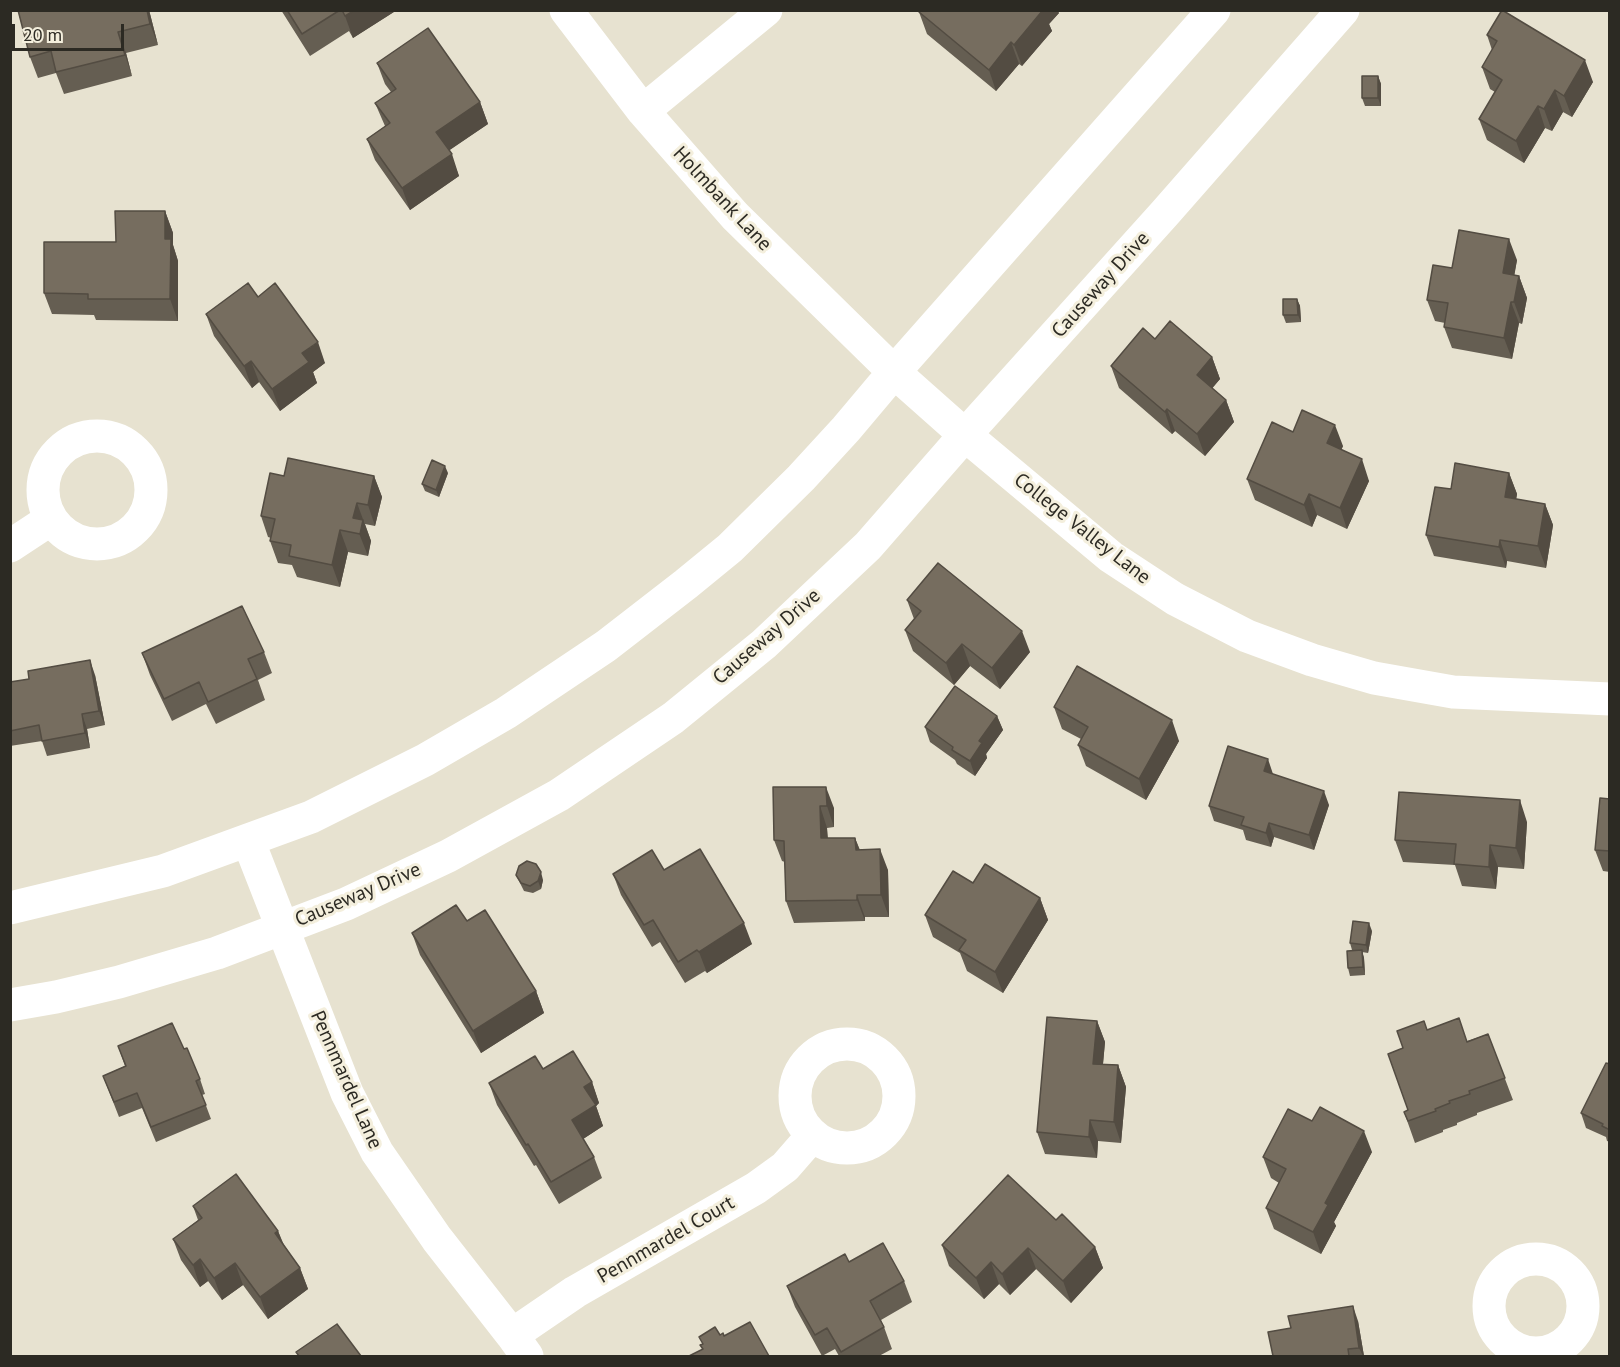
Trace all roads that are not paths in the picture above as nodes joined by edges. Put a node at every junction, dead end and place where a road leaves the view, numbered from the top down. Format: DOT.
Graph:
graph roads {
  1 [pos="567,10"];
  2 [pos="766,10"];
  3 [pos="1214,10"];
  4 [pos="1343,10"];
  5 [pos="643,111"];
  6 [pos="894,372"];
  7 [pos="965,435"];
  8 [pos="51,519"];
  9 [pos="10,546"];
  10 [pos="1610,699"];
  11 [pos="248,840"];
  12 [pos="10,908"];
  13 [pos="282,928"];
  14 [pos="10,1005"];
  15 [pos="812,1136"];
  16 [pos="520,1346"];
  1 -- 5 [label="street, Holmbank Lane"];
  2 -- 5 [label="street"];
  3 -- 6 [label="street"];
  4 -- 7 [label="street, Causeway Drive"];
  5 -- 6 [label="street, Holmbank Lane"];
  6 -- 7 [label="street, College Valley Lane"];
  6 -- 11 [label="street"];
  7 -- 10 [label="street, College Valley Lane"];
  7 -- 13 [label="street, Causeway Drive"];
  8 -- 9 [label="street"];
  11 -- 12 [label="street"];
  11 -- 13 [label="street, Pennmardel Lane"];
  13 -- 14 [label="street, Causeway Drive"];
  13 -- 16 [label="street, Pennmardel Lane"];
  15 -- 16 [label="street, Pennmardel Court"];
}
